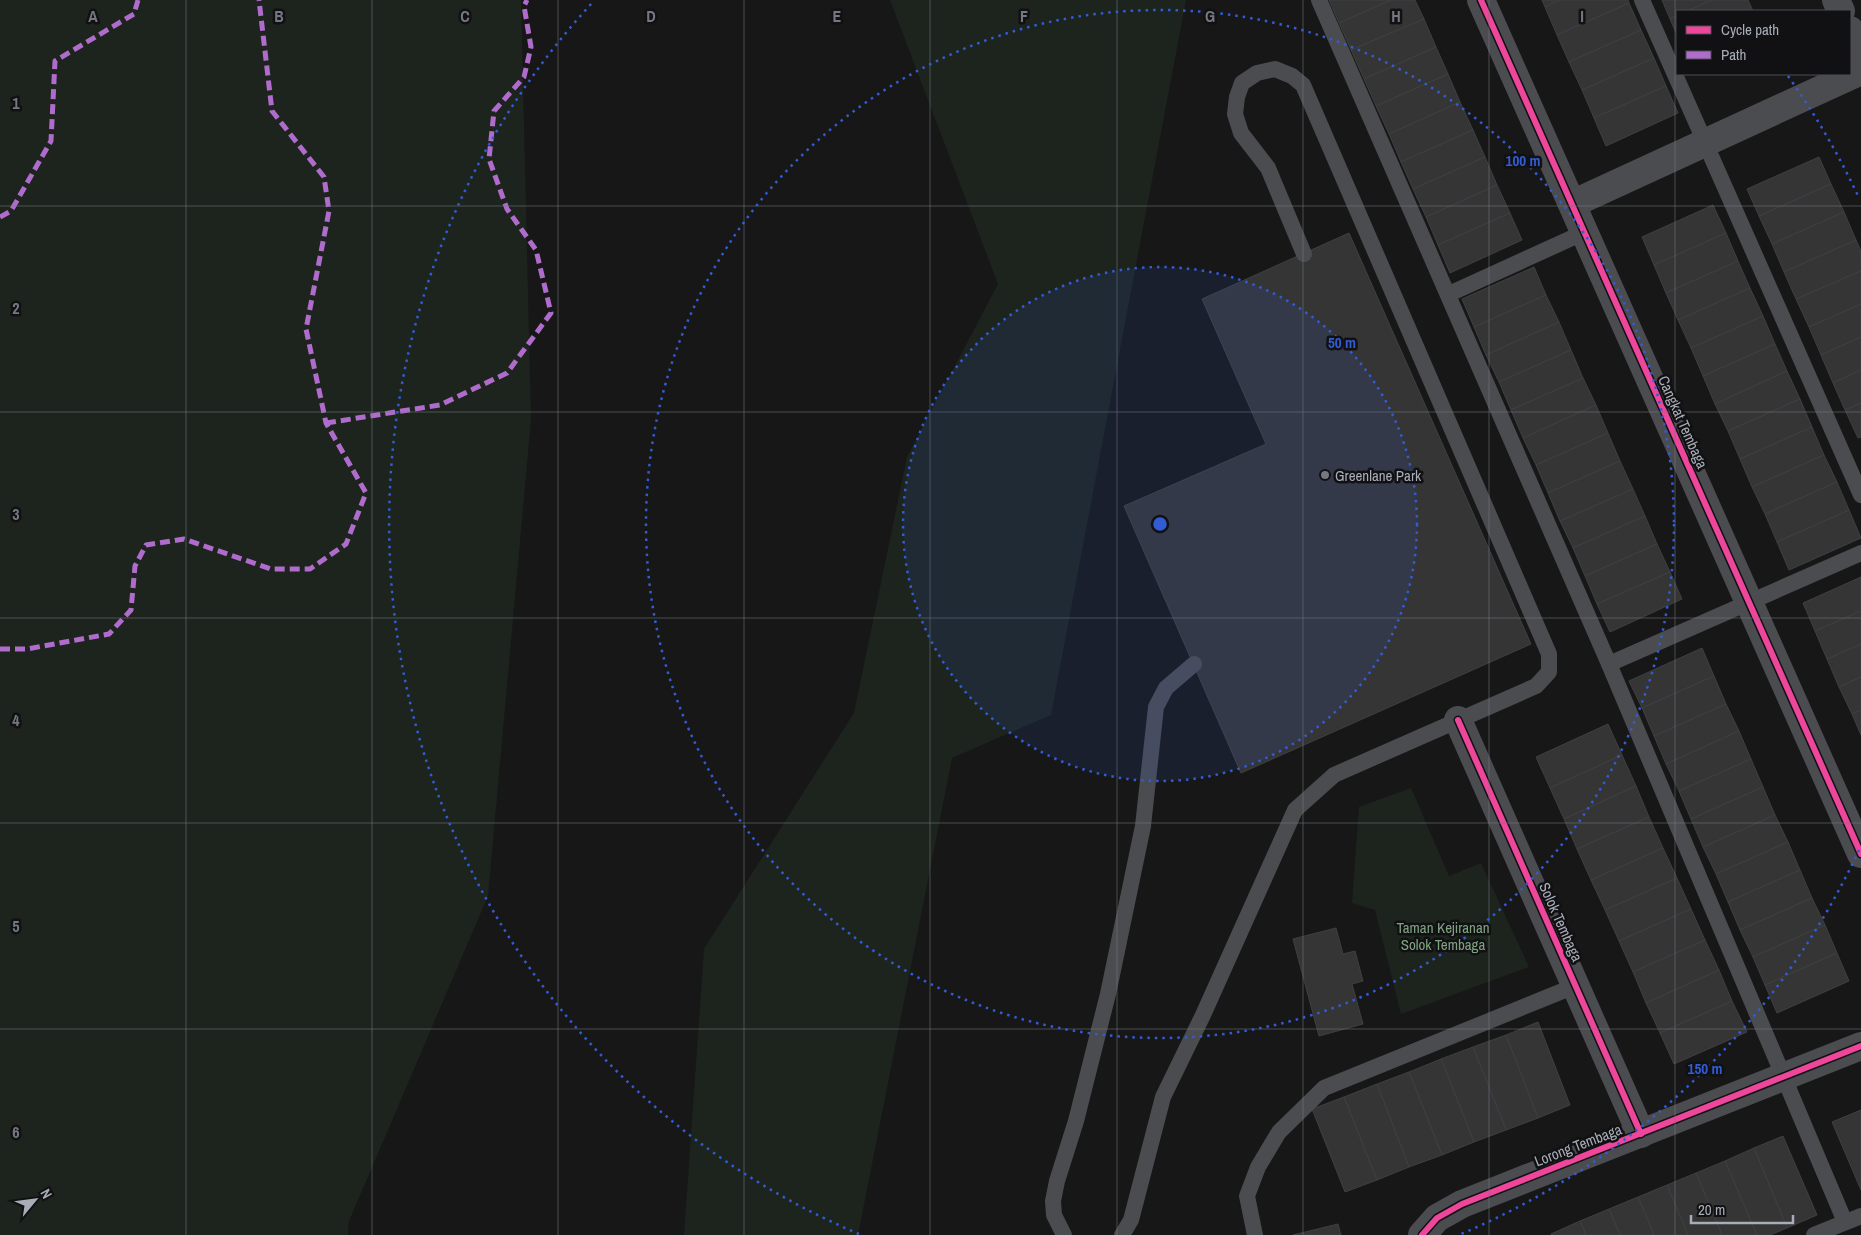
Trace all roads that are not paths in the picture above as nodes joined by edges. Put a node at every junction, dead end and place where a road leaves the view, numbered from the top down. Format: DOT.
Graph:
graph roads {
  1 [pos="1319,0"];
  2 [pos="1482,0"];
  3 [pos="1642,0"];
  4 [pos="1851,32"];
  5 [pos="1861,55"];
  6 [pos="1861,71"];
  7 [pos="1704,143"];
  8 [pos="1572,204"];
  9 [pos="1585,232"];
  10 [pos="1304,254"];
  11 [pos="1449,294"];
  12 [pos="1861,495"];
  13 [pos="1861,553"];
  14 [pos="1749,602"];
  15 [pos="1194,664"];
  16 [pos="1609,664"];
  17 [pos="1458,720"];
  18 [pos="1861,854"];
  19 [pos="1575,986"];
  20 [pos="1861,1046"];
  21 [pos="1783,1078"];
  22 [pos="1641,1134"];
  23 [pos="1861,1216"];
  24 [pos="1845,1222"];
  25 [pos="1064,1235"];
  26 [pos="1122,1235"];
  27 [pos="1255,1235"];
  28 [pos="1422,1235"];
  29 [pos="1814,1235"];
  1 -- 11 [label="lane"];
  2 -- 8 [label="street, Cangkat Tembaga"];
  3 -- 7 [label="lane"];
  4 -- 5 [label="street"];
  6 -- 7 [label="street"];
  7 -- 8 [label="street"];
  7 -- 12 [label="lane"];
  8 -- 9 [label="street, Cangkat Tembaga"];
  9 -- 11 [label="lane"];
  9 -- 14 [label="street, Cangkat Tembaga"];
  10 -- 17 [label="lane"];
  11 -- 16 [label="lane"];
  13 -- 14 [label="lane"];
  14 -- 16 [label="lane"];
  14 -- 18 [label="street, Cangkat Tembaga"];
  15 -- 25 [label="lane"];
  16 -- 21 [label="lane"];
  17 -- 19 [label="street, Solok Tembaga"];
  17 -- 26 [label="lane"];
  19 -- 22 [label="street, Solok Tembaga"];
  19 -- 27 [label="lane"];
  20 -- 21 [label="street, Lorong Tembaga"];
  21 -- 22 [label="street, Lorong Tembaga"];
  21 -- 24 [label="lane"];
  22 -- 28 [label="street, Lorong Tembaga"];
  23 -- 24 [label="lane"];
  24 -- 29 [label="lane"];
}
